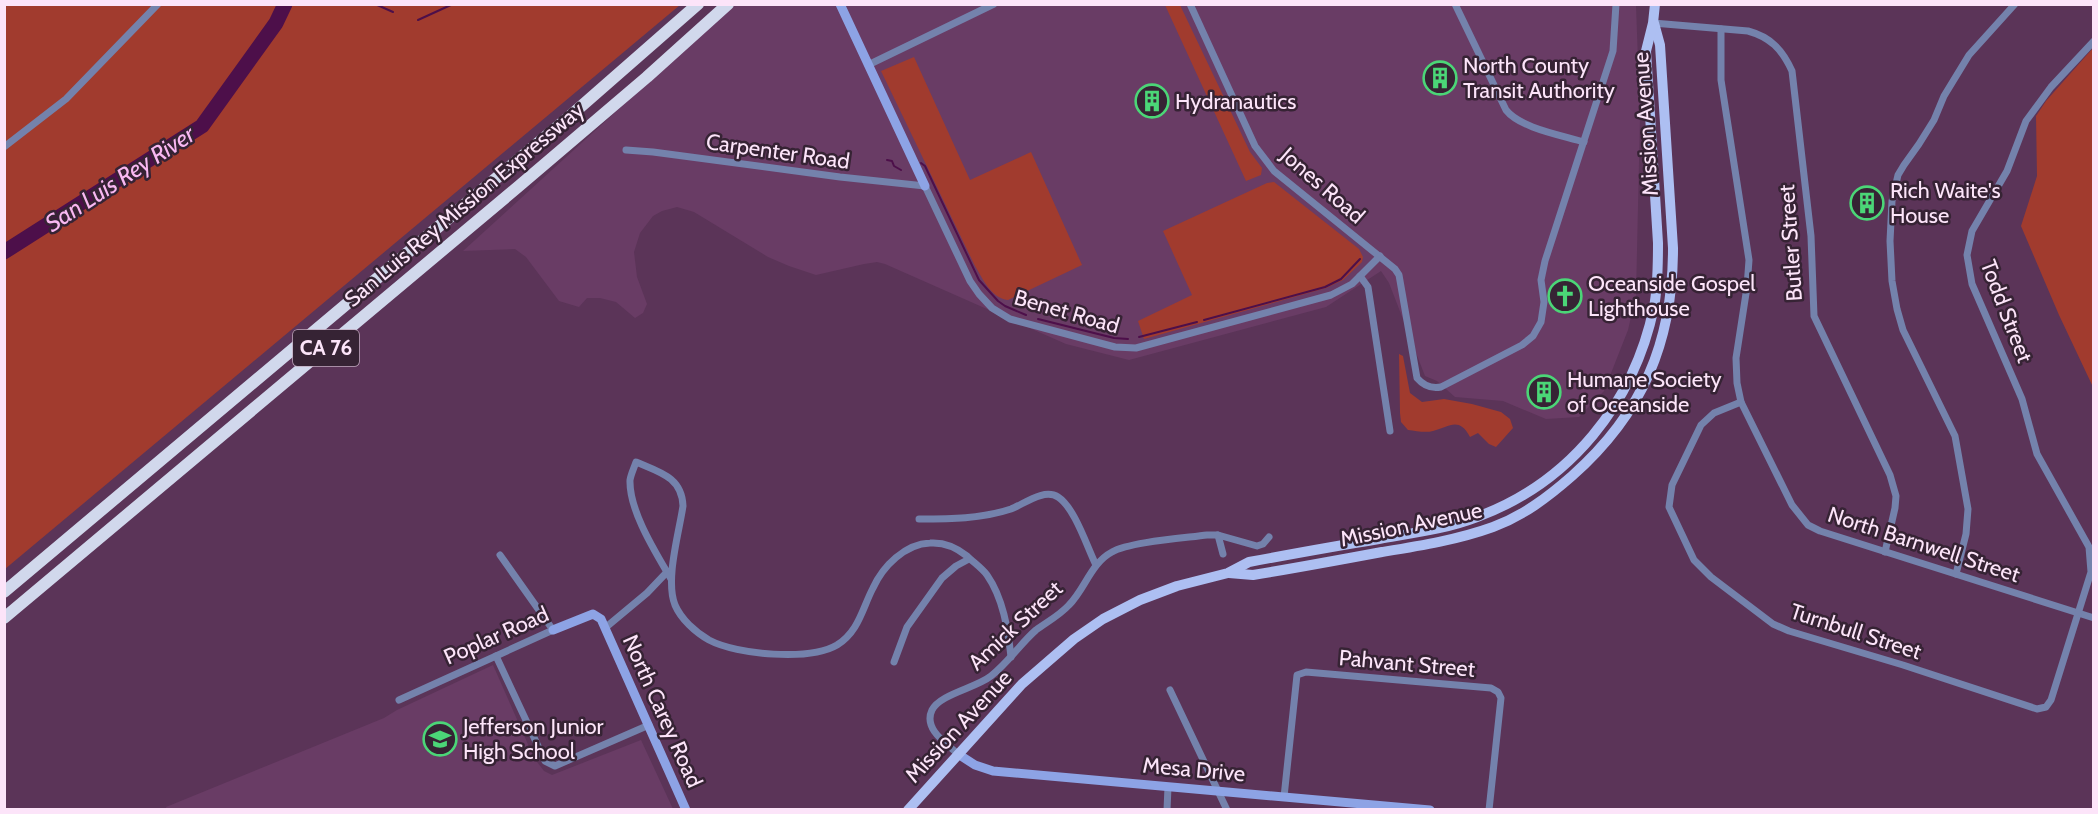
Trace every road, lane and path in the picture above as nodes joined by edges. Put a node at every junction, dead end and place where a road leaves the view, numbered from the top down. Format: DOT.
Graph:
graph roads {
  1 [pos="158,4"];
  2 [pos="698,4"];
  3 [pos="728,4"];
  4 [pos="840,4"];
  5 [pos="994,4"];
  6 [pos="1190,4"];
  7 [pos="1455,4"];
  8 [pos="1616,4"];
  9 [pos="1655,4"];
  10 [pos="2015,4"];
  11 [pos="1653,23"];
  12 [pos="1721,30"];
  13 [pos="2094,41"];
  14 [pos="868,65"];
  15 [pos="1584,142"];
  16 [pos="4,147"];
  17 [pos="626,150"];
  18 [pos="925,186"];
  19 [pos="1380,256"];
  20 [pos="1360,276"];
  21 [pos="1742,402"];
  22 [pos="1390,431"];
  23 [pos="919,519"];
  24 [pos="1218,535"];
  25 [pos="1269,537"];
  26 [pos="1885,552"];
  27 [pos="1223,554"];
  28 [pos="500,555"];
  29 [pos="969,559"];
  30 [pos="1096,565"];
  31 [pos="1956,574"];
  32 [pos="669,575"];
  33 [pos="4,592"];
  34 [pos="2079,613"];
  35 [pos="4,618"];
  36 [pos="2094,618"];
  37 [pos="605,628"];
  38 [pos="553,630"];
  39 [pos="496,656"];
  40 [pos="1011,657"];
  41 [pos="894,662"];
  42 [pos="1170,690"];
  43 [pos="399,700"];
  44 [pos="649,725"];
  45 [pos="958,754"];
  46 [pos="1168,787"];
  47 [pos="1218,791"];
  48 [pos="1284,797"];
  49 [pos="1354,806"];
  50 [pos="686,810"];
  51 [pos="908,810"];
  52 [pos="1167,810"];
  53 [pos="1227,810"];
  54 [pos="1430,810"];
  55 [pos="1489,810"];
  1 -- 16 [label="street"];
  2 -- 33 [label="highway, San Luis Rey Mission Expressway / CA 76"];
  3 -- 35 [label="highway, San Luis Rey Mission Expressway / CA 76"];
  4 -- 14 [label="main road, Benet Road"];
  5 -- 14 [label="street"];
  6 -- 19 [label="street, Jones Road"];
  7 -- 15 [label="street"];
  8 -- 15 [label="street"];
  9 -- 11 [label="main road, Mission Avenue"];
  10 -- 31 [label="street"];
  11 -- 12 [label="street, Butler Street"];
  11 -- 45 [label="main road, Mission Avenue"];
  12 -- 21 [label="street, North Barnwell Street"];
  12 -- 26 [label="street, Butler Street"];
  13 -- 34 [label="street, Todd Street"];
  14 -- 18 [label="main road, Benet Road"];
  15 -- 19 [label="street, Jones Road"];
  17 -- 18 [label="street, Carpenter Road"];
  18 -- 20 [label="street, Benet Road"];
  19 -- 20 [label="street, Benet Road"];
  20 -- 22 [label="street"];
  21 -- 26 [label="street, North Barnwell Street"];
  21 -- 34 [label="street, Turnbull Street"];
  23 -- 30 [label="street"];
  24 -- 25 [label="street, Amick Street"];
  24 -- 27 [label="street"];
  24 -- 30 [label="street, Amick Street"];
  26 -- 31 [label="street, North Barnwell Street"];
  28 -- 38 [label="street"];
  29 -- 32 [label="street"];
  29 -- 40 [label="street"];
  29 -- 41 [label="street"];
  30 -- 40 [label="street, Amick Street"];
  31 -- 34 [label="street, North Barnwell Street"];
  32 -- 32 [label="street"];
  32 -- 37 [label="street"];
  34 -- 36 [label="street, North Barnwell Street"];
  37 -- 38 [label="main road, Poplar Road"];
  37 -- 44 [label="main road, North Carey Road"];
  38 -- 39 [label="street, Poplar Road"];
  39 -- 43 [label="street, Poplar Road"];
  39 -- 44 [label="street"];
  40 -- 45 [label="street, Amick Street"];
  42 -- 47 [label="street"];
  44 -- 50 [label="main road, North Carey Road"];
  45 -- 46 [label="main road, Mesa Drive"];
  45 -- 51 [label="main road, Mission Avenue"];
  46 -- 47 [label="main road, Mesa Drive"];
  46 -- 52 [label="street"];
  47 -- 48 [label="main road, Mesa Drive"];
  47 -- 53 [label="street"];
  48 -- 49 [label="main road, Mesa Drive"];
  48 -- 55 [label="street, Pahvant Street"];
  49 -- 54 [label="main road, Mesa Drive"];
}
